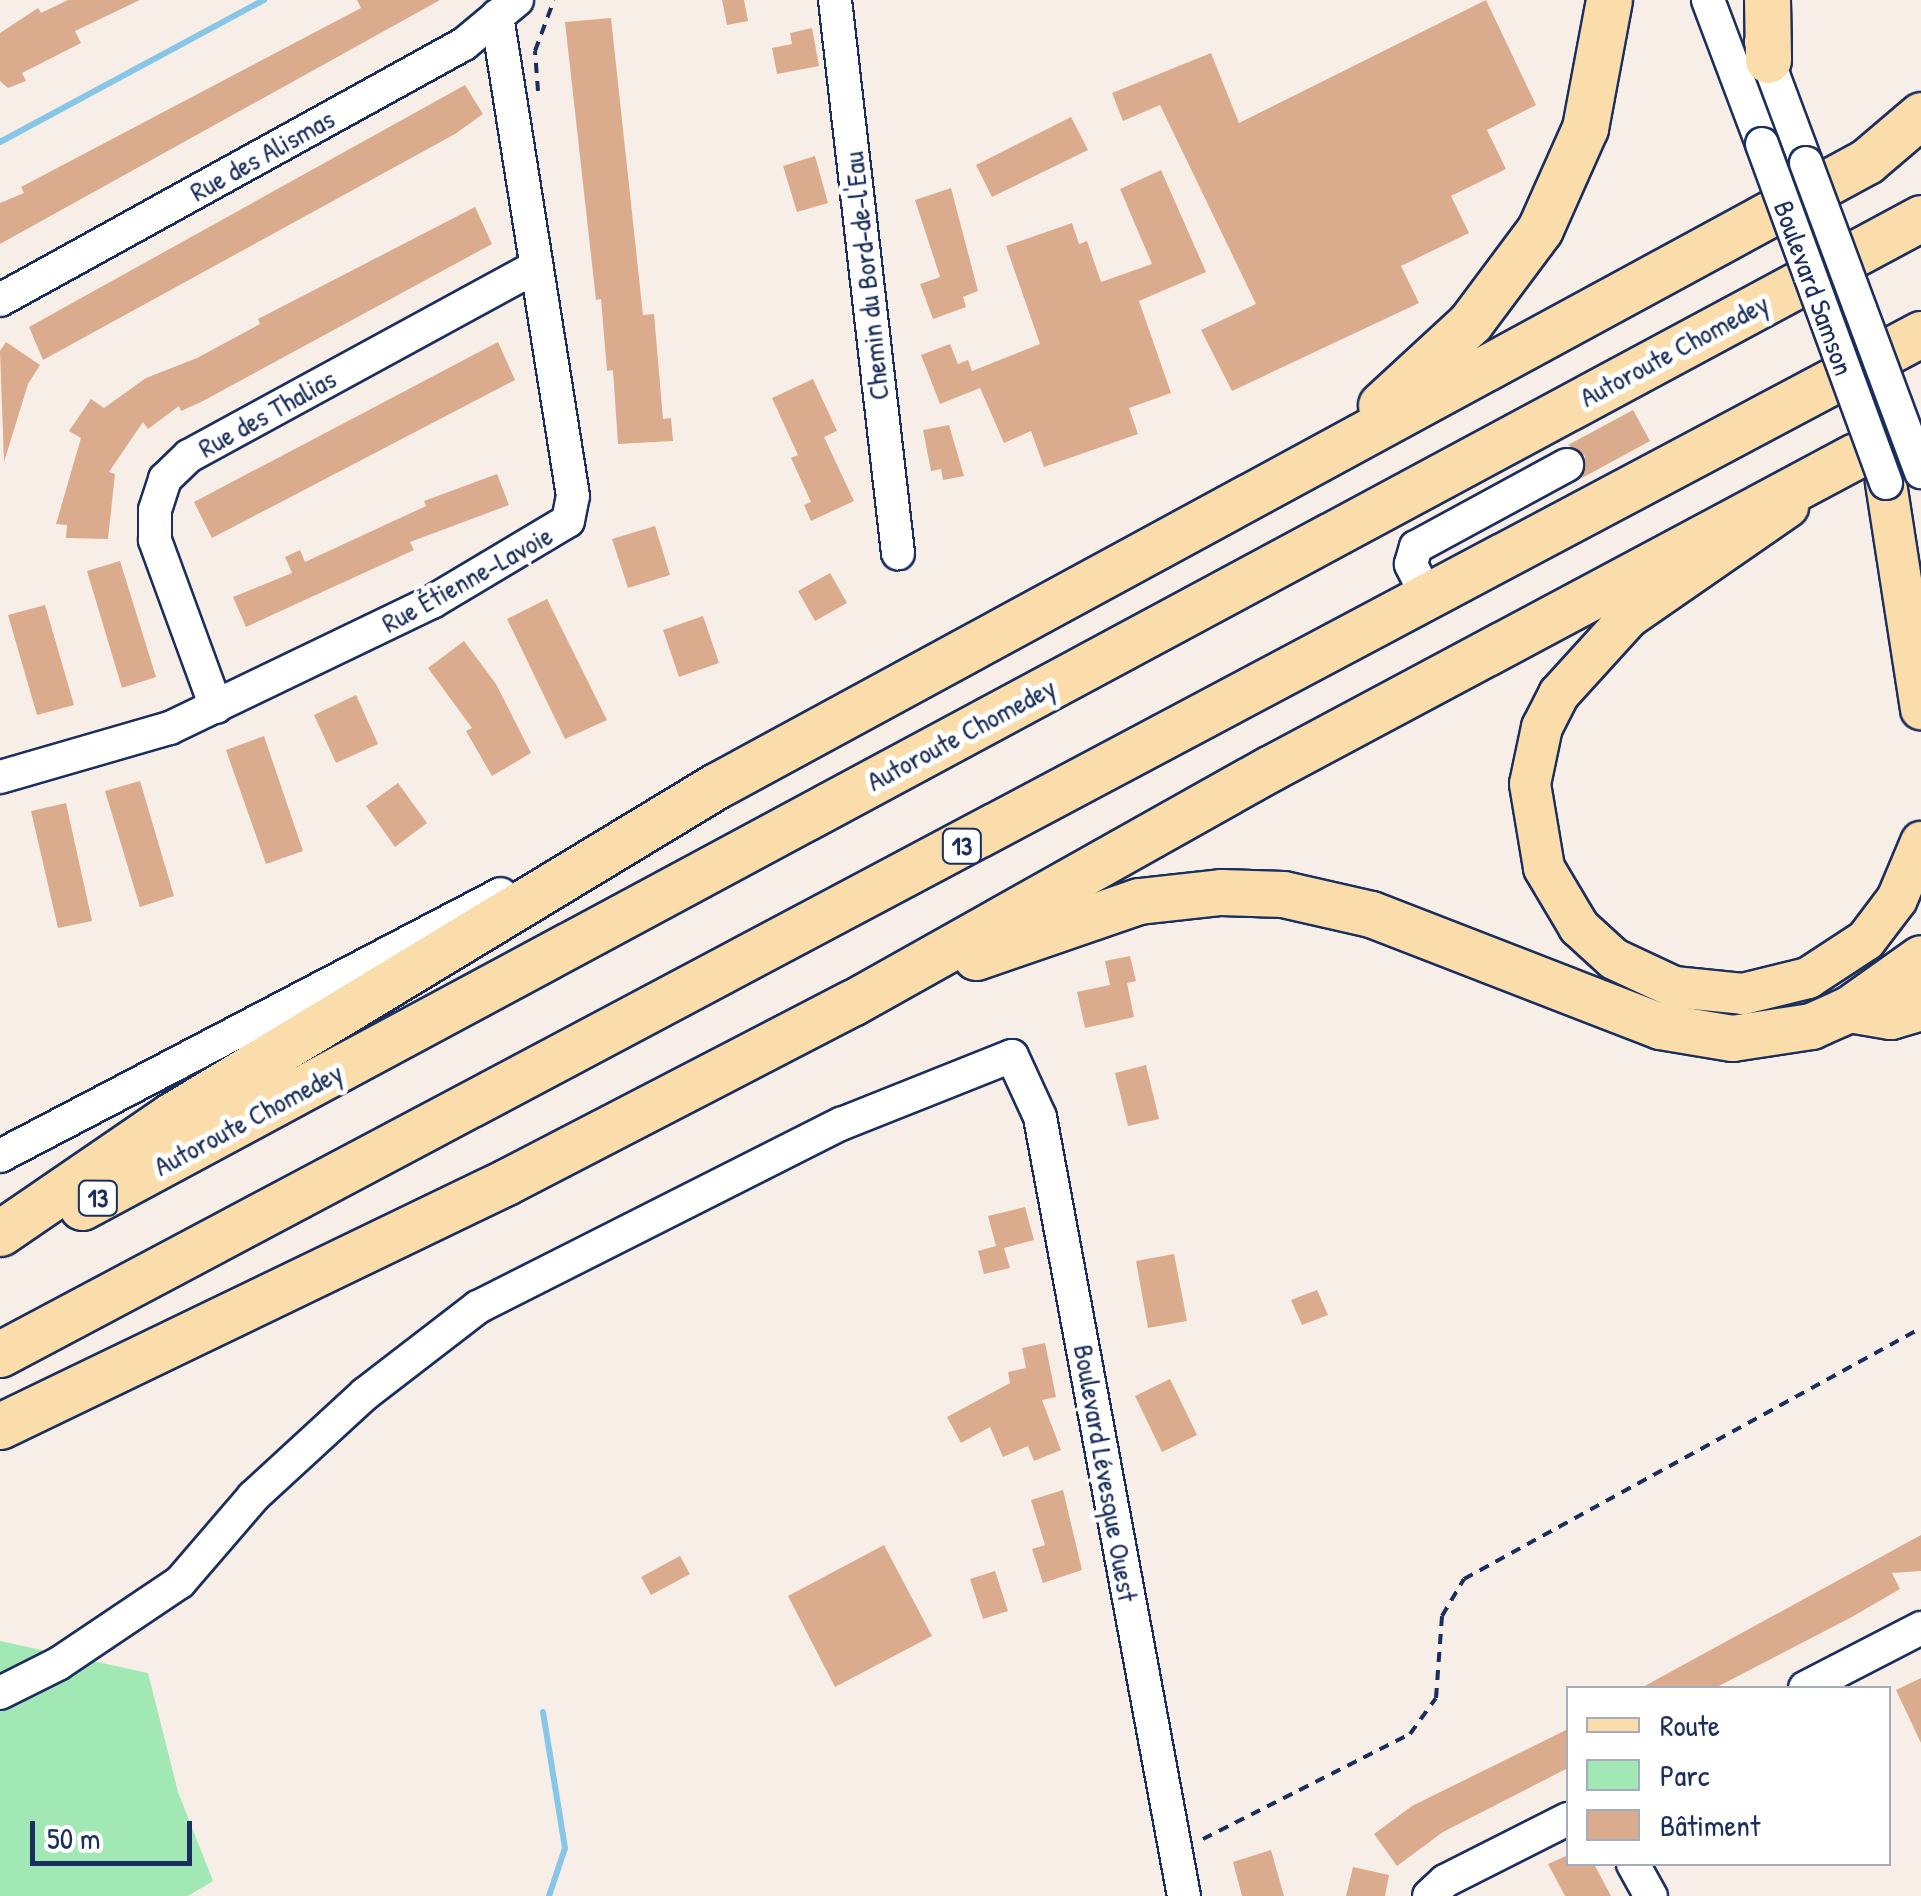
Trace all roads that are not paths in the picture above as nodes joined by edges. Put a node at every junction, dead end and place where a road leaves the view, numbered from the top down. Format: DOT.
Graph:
graph roads {
  1 [pos="835,0"];
  2 [pos="1608,0"];
  3 [pos="1708,0"];
  4 [pos="1745,0"];
  5 [pos="1767,0"];
  6 [pos="507,8"];
  7 [pos="1768,60"];
  8 [pos="1921,115"];
  9 [pos="1921,132"];
  10 [pos="1867,161"];
  11 [pos="1921,218"];
  12 [pos="534,268"];
  13 [pos="0,300"];
  14 [pos="1921,334"];
  15 [pos="1921,420"];
  16 [pos="1349,440"];
  17 [pos="1495,446"];
  18 [pos="1567,465"];
  19 [pos="1890,486"];
  20 [pos="1518,491"];
  21 [pos="898,553"];
  22 [pos="1921,576"];
  23 [pos="1428,598"];
  24 [pos="216,707"];
  25 [pos="1921,708"];
  26 [pos="0,777"];
  27 [pos="716,786"];
  28 [pos="1921,842"];
  29 [pos="1921,958"];
  30 [pos="852,1003"];
  31 [pos="1921,1007"];
  32 [pos="1849,1009"];
  33 [pos="0,1156"];
  34 [pos="0,1233"];
  35 [pos="0,1249"];
  36 [pos="0,1354"];
  37 [pos="0,1426"];
  38 [pos="1921,1628"];
  39 [pos="1809,1686"];
  40 [pos="0,1692"];
  41 [pos="1566,1819"];
  42 [pos="1634,1866"];
  43 [pos="1184,1896"];
  44 [pos="1429,1896"];
  45 [pos="1651,1896"];
  1 -- 21 [label="street, Chemin du Bord-de-l'Eau"];
  2 -- 16 [label="highway"];
  3 -- 19 [label="street, Boulevard Samson, bridge"];
  4 -- 7 [label="street, Boulevard Samson"];
  5 -- 7 [label="highway"];
  6 -- 12 [label="street, Rue Étienne-Lavoie"];
  6 -- 13 [label="street, Rue des Alismas"];
  7 -- 19 [label="street, Boulevard Samson, bridge"];
  8 -- 10 [label="highway"];
  9 -- 10 [label="main road"];
  10 -- 16 [label="highway"];
  11 -- 17 [label="highway, Autoroute Chomedey / 13"];
  12 -- 24 [label="street, Rue Étienne-Lavoie"];
  12 -- 24 [label="street, Rue des Thalias"];
  14 -- 23 [label="highway, 13"];
  15 -- 19 [label="main road"];
  16 -- 27 [label="highway"];
  17 -- 20 [label="street"];
  17 -- 35 [label="highway, Autoroute Chomedey / 13"];
  18 -- 20 [label="street"];
  19 -- 22 [label="street, Boulevard Samson"];
  19 -- 25 [label="main road"];
  19 -- 28 [label="main road"];
  19 -- 30 [label="highway"];
  20 -- 23 [label="street"];
  23 -- 36 [label="highway, 13"];
  24 -- 26 [label="street, Rue Étienne-Lavoie"];
  27 -- 33 [label="street"];
  27 -- 34 [label="highway"];
  29 -- 32 [label="highway"];
  30 -- 32 [label="highway"];
  30 -- 37 [label="highway"];
  31 -- 32 [label="highway"];
  38 -- 39 [label="street"];
  40 -- 43 [label="street, Boulevard Lévesque Ouest"];
  41 -- 44 [label="street"];
  42 -- 45 [label="street"];
}
